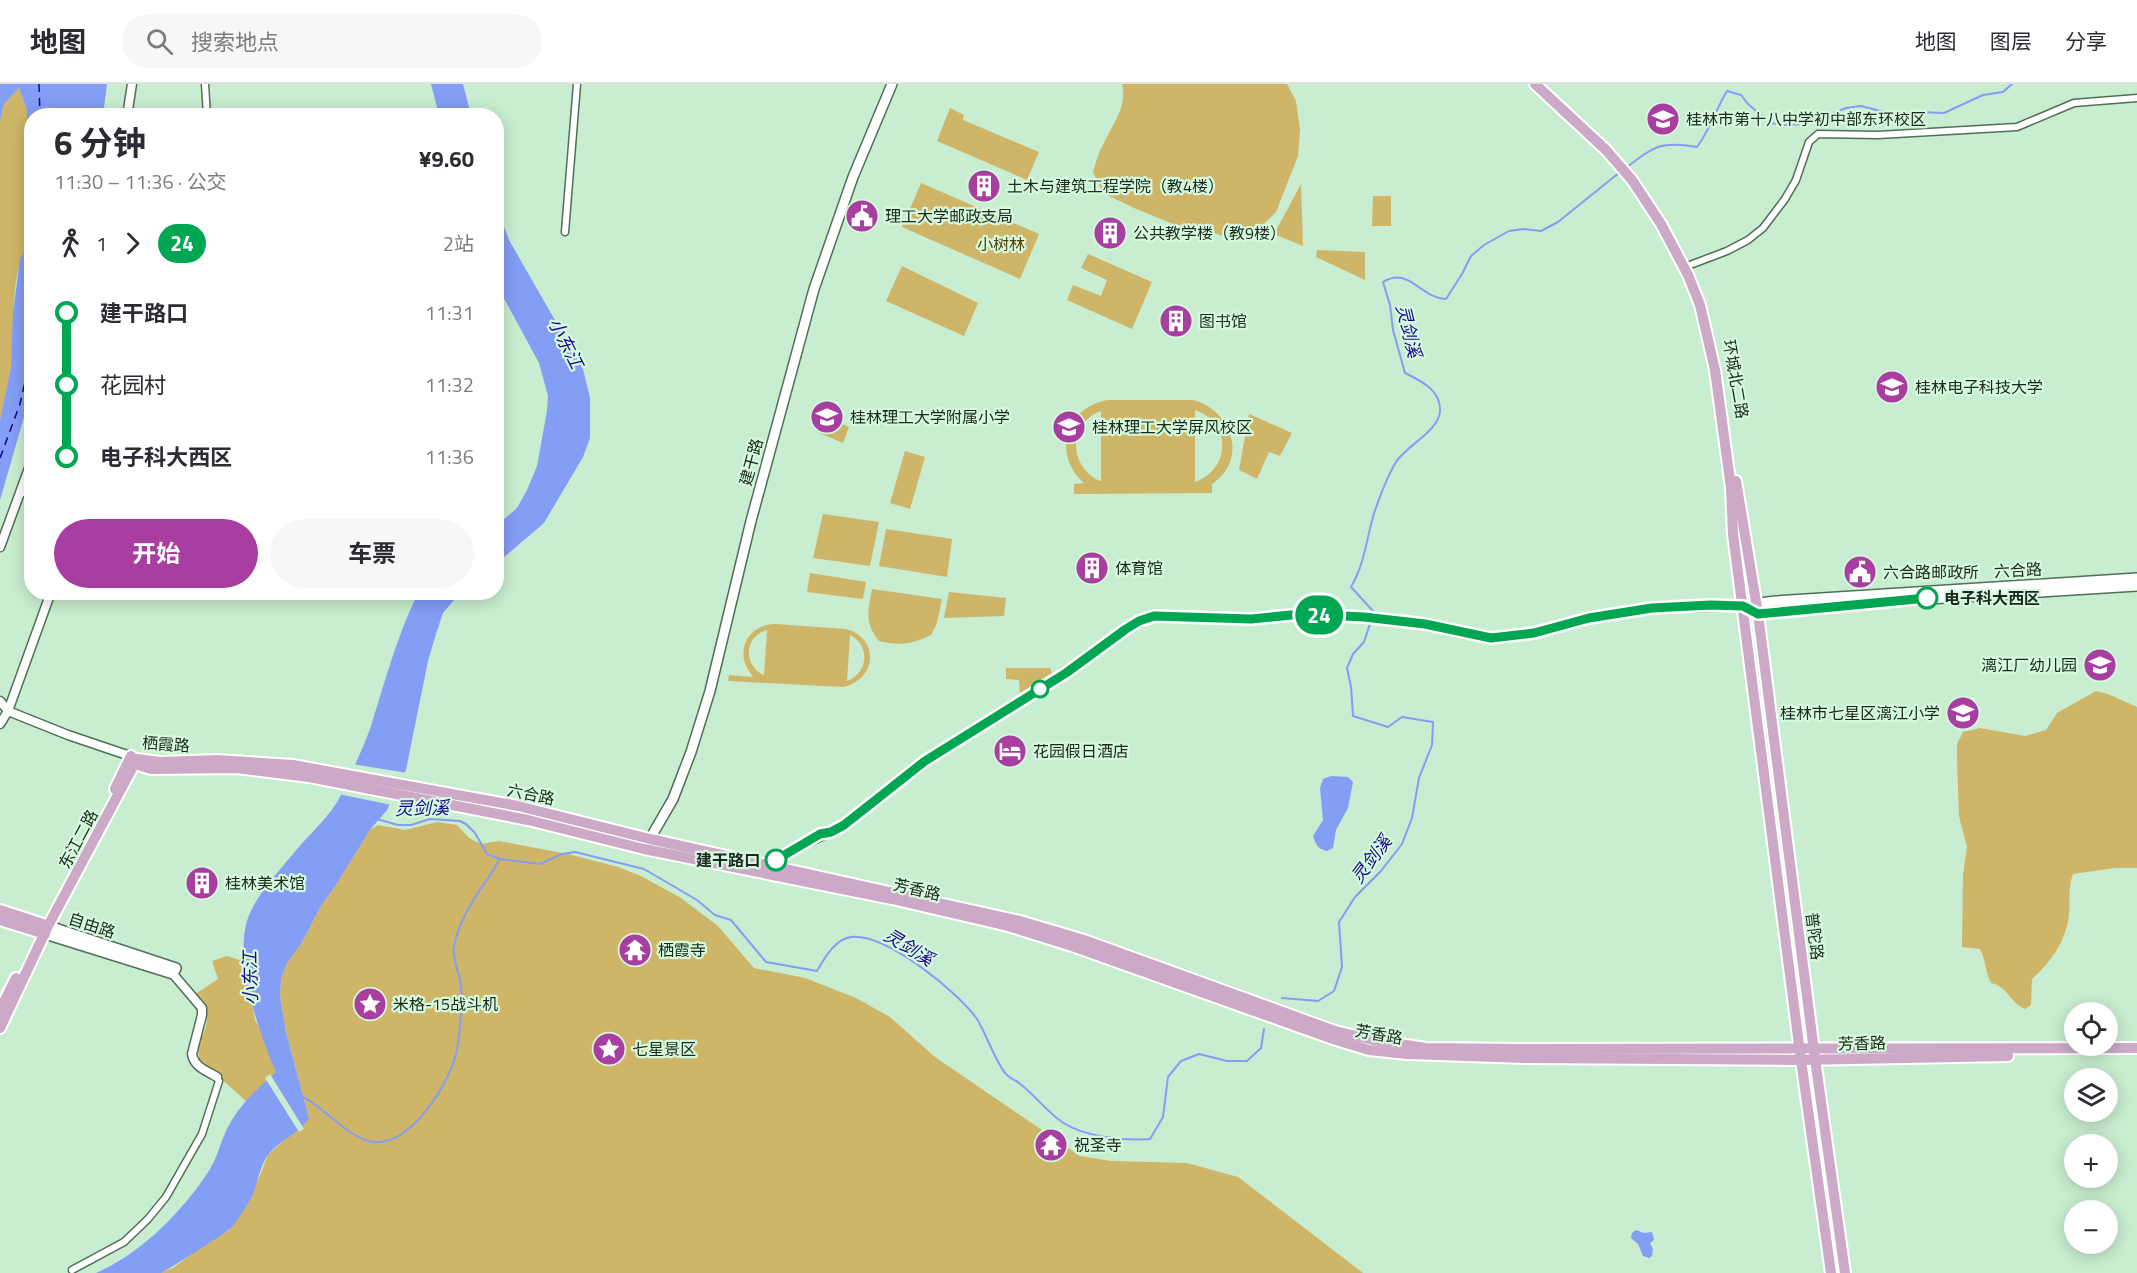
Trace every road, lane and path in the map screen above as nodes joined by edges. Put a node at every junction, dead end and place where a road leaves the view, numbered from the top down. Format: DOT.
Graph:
graph roads {
  1 [pos="132,84"];
  2 [pos="205,84"];
  3 [pos="577,84"];
  4 [pos="892,84"];
  5 [pos="1535,84"];
  6 [pos="1545,84"];
  7 [pos="2137,98"];
  8 [pos="128,108"];
  9 [pos="206,108"];
  10 [pos="1619,160"];
  11 [pos="1634,178"];
  12 [pos="565,232"];
  13 [pos="1690,265"];
  14 [pos="24,483"];
  15 [pos="21,492"];
  16 [pos="24,493"];
  17 [pos="0,548"];
  18 [pos="2137,578"];
  19 [pos="2137,586"];
  20 [pos="48,600"];
  21 [pos="1757,602"];
  22 [pos="1743,606"];
  23 [pos="1758,614"];
  24 [pos="0,701"];
  25 [pos="7,713"];
  26 [pos="0,724"];
  27 [pos="133,760"];
  28 [pos="402,791"];
  29 [pos="650,839"];
  30 [pos="644,849"];
  31 [pos="766,868"];
  32 [pos="0,910"];
  33 [pos="0,920"];
  34 [pos="44,929"];
  35 [pos="174,971"];
  36 [pos="0,1010"];
  37 [pos="0,1028"];
  38 [pos="2137,1048"];
  39 [pos="1815,1054"];
  40 [pos="1800,1055"];
  41 [pos="2137,1055"];
  42 [pos="217,1077"];
  43 [pos="72,1270"];
  44 [pos="1832,1273"];
  45 [pos="1845,1273"];
  1 -- 8 [label="street"];
  2 -- 9 [label="street"];
  3 -- 12 [label="street"];
  4 -- 29 [label="main road, 建干路"];
  5 -- 10 [label="main road"];
  6 -- 10 [label="main road"];
  7 -- 13 [label="street"];
  10 -- 11 [label="main road"];
  11 -- 13 [label="main road, 环城北二路"];
  11 -- 22 [label="main road, 环城北二路"];
  13 -- 21 [label="main road, 环城北二路"];
  14 -- 15 [label="street"];
  15 -- 16 [label="street"];
  15 -- 17 [label="street"];
  18 -- 21 [label="main road, 六合路"];
  19 -- 23 [label="main road, 六合路"];
  20 -- 25 [label="street"];
  21 -- 22 [label="main road, 六合路"];
  21 -- 23 [label="main road, 普陀路"];
  22 -- 23 [label="main road"];
  22 -- 31 [label="street"];
  22 -- 40 [label="main road, 普陀路"];
  23 -- 39 [label="main road, 普陀路"];
  24 -- 25 [label="street, 栖霞路"];
  25 -- 26 [label="street"];
  25 -- 27 [label="street, 栖霞路"];
  27 -- 28 [label="main road, 栖霞路"];
  27 -- 34 [label="main road, 东江二路"];
  28 -- 29 [label="main road, 六合路"];
  28 -- 30 [label="main road, 六合路"];
  29 -- 30 [label="main road, 建干路"];
  29 -- 31 [label="main road, 芳香路"];
  30 -- 31 [label="main road, 芳香路"];
  31 -- 40 [label="main road, 芳香路"];
  32 -- 34 [label="main road, 自由路"];
  33 -- 34 [label="main road, 自由路"];
  34 -- 35 [label="main road, 自由路"];
  34 -- 36 [label="main road"];
  34 -- 37 [label="main road"];
  35 -- 42 [label="street"];
  38 -- 39 [label="main road, 芳香路"];
  39 -- 40 [label="main road, 芳香路"];
  39 -- 41 [label="main road, 芳香路"];
  39 -- 45 [label="main road, 普陀路"];
  40 -- 44 [label="main road, 普陀路"];
  42 -- 43 [label="street"];
}
